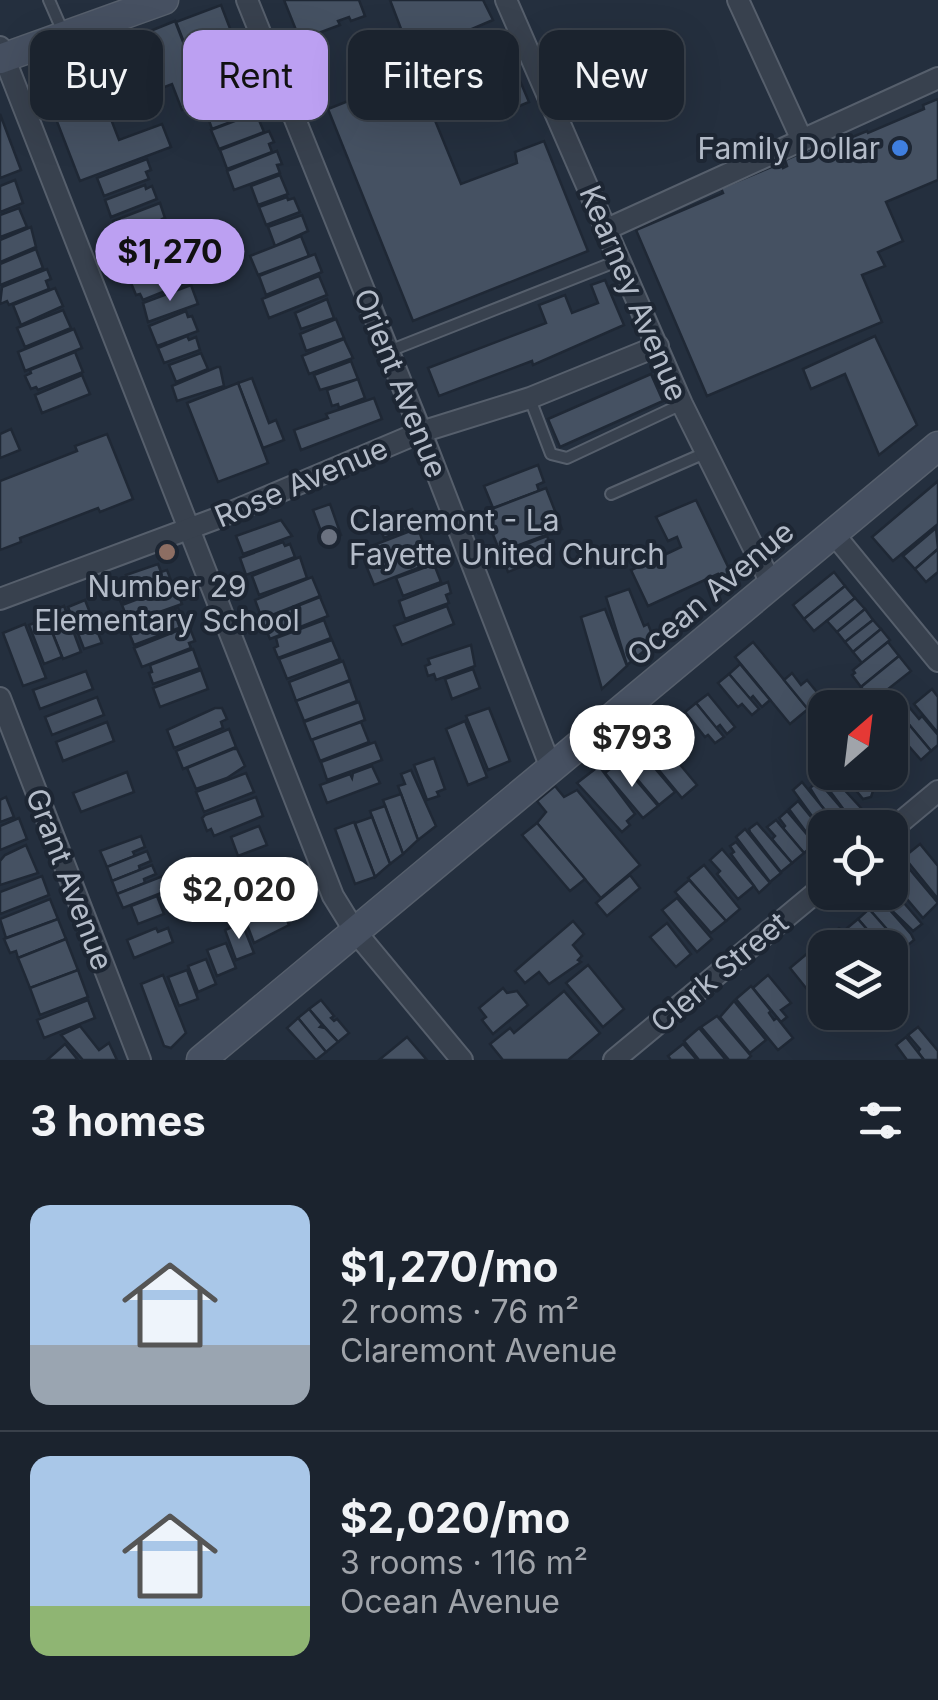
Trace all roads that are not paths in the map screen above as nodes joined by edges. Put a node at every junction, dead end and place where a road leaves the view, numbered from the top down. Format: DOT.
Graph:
graph roads {
  1 [pos="49,0"];
  2 [pos="164,0"];
  3 [pos="246,0"];
  4 [pos="506,0"];
  5 [pos="738,0"];
  6 [pos="62,30"];
  7 [pos="86,30"];
  8 [pos="30,47"];
  9 [pos="1,55"];
  10 [pos="938,78"];
  11 [pos="802,140"];
  12 [pos="607,229"];
  13 [pos="620,260"];
  14 [pos="658,346"];
  15 [pos="388,351"];
  16 [pos="530,398"];
  17 [pos="682,404"];
  18 [pos="420,432"];
  19 [pos="938,446"];
  20 [pos="706,452"];
  21 [pos="610,494"];
  22 [pos="187,528"];
  23 [pos="833,533"];
  24 [pos="771,583"];
  25 [pos="0,599"];
  26 [pos="938,661"];
  27 [pos="0,698"];
  28 [pos="551,768"];
  29 [pos="938,792"];
  30 [pos="908,816"];
  31 [pos="808,899"];
  32 [pos="354,930"];
  33 [pos="140,1060"];
  34 [pos="201,1060"];
  35 [pos="462,1060"];
  36 [pos="614,1060"];
  1 -- 6 [label="lane"];
  2 -- 7 [label="street"];
  3 -- 15 [label="street, Orient Avenue"];
  4 -- 12 [label="street, Kearney Avenue"];
  5 -- 11 [label="street"];
  8 -- 9 [label="street"];
  9 -- 22 [label="street"];
  10 -- 11 [label="street"];
  11 -- 12 [label="street"];
  12 -- 13 [label="street, Kearney Avenue"];
  13 -- 14 [label="street, Kearney Avenue"];
  13 -- 15 [label="lane"];
  14 -- 16 [label="street, Rose Avenue"];
  14 -- 17 [label="street, Kearney Avenue"];
  15 -- 18 [label="street, Orient Avenue"];
  16 -- 17 [label="lane"];
  16 -- 18 [label="street, Rose Avenue"];
  17 -- 20 [label="street, Kearney Avenue"];
  18 -- 22 [label="street, Rose Avenue"];
  18 -- 28 [label="street, Orient Avenue"];
  19 -- 23 [label="street, Ocean Avenue"];
  20 -- 21 [label="lane"];
  20 -- 24 [label="street, Kearney Avenue"];
  22 -- 25 [label="street, Rose Avenue"];
  22 -- 32 [label="street"];
  23 -- 24 [label="street, Ocean Avenue"];
  23 -- 26 [label="street"];
  24 -- 28 [label="street, Ocean Avenue"];
  27 -- 33 [label="street, Grant Avenue"];
  28 -- 32 [label="street, Ocean Avenue"];
  29 -- 30 [label="street"];
  31 -- 36 [label="street, Clerk Street"];
  32 -- 34 [label="street, Ocean Avenue"];
  32 -- 35 [label="street"];
}
